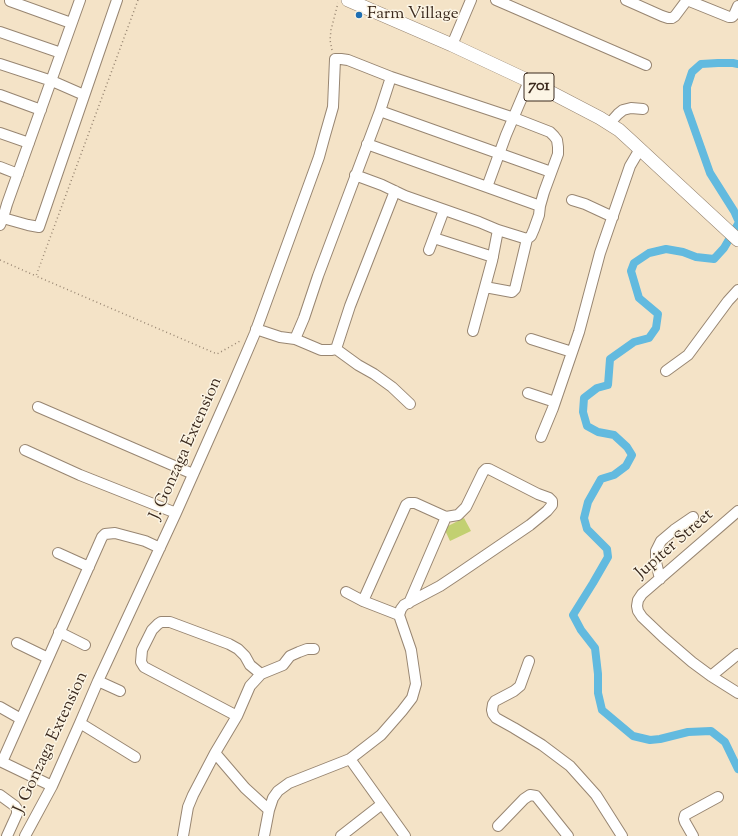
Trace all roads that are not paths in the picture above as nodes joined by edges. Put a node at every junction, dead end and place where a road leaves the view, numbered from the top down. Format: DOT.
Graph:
graph roads {
  1 [pos="80,0"];
  2 [pos="117,0"];
  3 [pos="348,0"];
  4 [pos="471,0"];
  5 [pos="496,0"];
  6 [pos="626,0"];
  7 [pos="687,0"];
  8 [pos="8,2"];
  9 [pos="738,6"];
  10 [pos="71,23"];
  11 [pos="0,32"];
  12 [pos="452,45"];
  13 [pos="61,53"];
  14 [pos="0,64"];
  15 [pos="646,65"];
  16 [pos="391,77"];
  17 [pos="52,81"];
  18 [pos="529,82"];
  19 [pos="0,95"];
  20 [pos="84,95"];
  21 [pos="642,109"];
  22 [pos="41,110"];
  23 [pos="380,111"];
  24 [pos="514,118"];
  25 [pos="609,124"];
  26 [pos="0,132"];
  27 [pos="29,143"];
  28 [pos="367,144"];
  29 [pos="640,149"];
  30 [pos="499,153"];
  31 [pos="0,167"];
  32 [pos="551,172"];
  33 [pos="18,174"];
  34 [pos="355,175"];
  35 [pos="487,187"];
  36 [pos="395,191"];
  37 [pos="572,200"];
  38 [pos="4,203"];
  39 [pos="540,206"];
  40 [pos="444,210"];
  41 [pos="613,217"];
  42 [pos="2,222"];
  43 [pos="498,230"];
  44 [pos="434,238"];
  45 [pos="527,240"];
  46 [pos="738,240"];
  47 [pos="429,250"];
  48 [pos="493,258"];
  49 [pos="485,287"];
  50 [pos="738,290"];
  51 [pos="256,331"];
  52 [pos="473,331"];
  53 [pos="295,339"];
  54 [pos="531,339"];
  55 [pos="336,349"];
  56 [pos="572,352"];
  57 [pos="666,371"];
  58 [pos="528,393"];
  59 [pos="555,402"];
  60 [pos="410,404"];
  61 [pos="38,407"];
  62 [pos="541,437"];
  63 [pos="25,450"];
  64 [pos="193,474"];
  65 [pos="738,511"];
  66 [pos="176,513"];
  67 [pos="693,516"];
  68 [pos="446,517"];
  69 [pos="160,548"];
  70 [pos="58,553"];
  71 [pos="89,567"];
  72 [pos="660,579"];
  73 [pos="346,592"];
  74 [pos="363,601"];
  75 [pos="409,603"];
  76 [pos="400,615"];
  77 [pos="59,632"];
  78 [pos="17,643"];
  79 [pos="85,645"];
  80 [pos="314,649"];
  81 [pos="738,654"];
  82 [pos="48,658"];
  83 [pos="529,661"];
  84 [pos="261,674"];
  85 [pos="711,676"];
  86 [pos="98,681"];
  87 [pos="120,691"];
  88 [pos="738,693"];
  89 [pos="0,707"];
  90 [pos="238,716"];
  91 [pos="21,719"];
  92 [pos="80,723"];
  93 [pos="215,753"];
  94 [pos="135,757"];
  95 [pos="350,760"];
  96 [pos="52,786"];
  97 [pos="0,796"];
  98 [pos="718,797"];
  99 [pos="382,804"];
  100 [pos="269,810"];
  101 [pos="498,826"];
  102 [pos="7,836"];
  103 [pos="25,836"];
  104 [pos="183,836"];
  105 [pos="264,836"];
  106 [pos="341,836"];
  107 [pos="406,836"];
  108 [pos="568,836"];
  109 [pos="622,836"];
  110 [pos="693,836"];
  1 -- 10 [label="street"];
  2 -- 20 [label="street"];
  3 -- 12 [label="main road, 701"];
  4 -- 12 [label="street"];
  5 -- 15 [label="street"];
  6 -- 7 [label="street"];
  7 -- 9 [label="street"];
  8 -- 10 [label="street"];
  10 -- 13 [label="street"];
  11 -- 13 [label="street"];
  12 -- 18 [label="main road, 701"];
  13 -- 17 [label="street"];
  14 -- 17 [label="street"];
  16 -- 23 [label="street"];
  16 -- 24 [label="street"];
  16 -- 51 [label="street, J. Gonzaga Extension"];
  17 -- 20 [label="street"];
  17 -- 22 [label="street"];
  18 -- 24 [label="street"];
  18 -- 25 [label="main road, 701"];
  19 -- 22 [label="street"];
  20 -- 42 [label="street"];
  21 -- 25 [label="street"];
  22 -- 27 [label="street"];
  23 -- 28 [label="street"];
  23 -- 30 [label="street"];
  24 -- 30 [label="street"];
  24 -- 32 [label="street"];
  25 -- 29 [label="main road, 701"];
  26 -- 27 [label="street"];
  27 -- 33 [label="street"];
  28 -- 34 [label="street"];
  28 -- 35 [label="street"];
  29 -- 41 [label="street"];
  29 -- 46 [label="main road, 701"];
  30 -- 32 [label="street"];
  30 -- 35 [label="street"];
  31 -- 33 [label="street"];
  32 -- 39 [label="street"];
  33 -- 38 [label="street"];
  34 -- 36 [label="street"];
  34 -- 53 [label="street"];
  35 -- 39 [label="street"];
  36 -- 40 [label="street"];
  36 -- 55 [label="street"];
  37 -- 41 [label="street"];
  38 -- 42 [label="street"];
  39 -- 45 [label="street"];
  40 -- 43 [label="street"];
  40 -- 44 [label="street"];
  41 -- 56 [label="street"];
  43 -- 45 [label="street"];
  43 -- 48 [label="street"];
  44 -- 47 [label="street"];
  44 -- 48 [label="street"];
  45 -- 49 [label="street"];
  48 -- 49 [label="street"];
  49 -- 52 [label="street"];
  50 -- 57 [label="street"];
  51 -- 53 [label="street"];
  51 -- 64 [label="street, J. Gonzaga Extension"];
  53 -- 55 [label="street"];
  54 -- 56 [label="street"];
  55 -- 60 [label="street"];
  56 -- 59 [label="street"];
  58 -- 59 [label="street"];
  59 -- 62 [label="street"];
  61 -- 64 [label="street"];
  63 -- 66 [label="street"];
  64 -- 66 [label="street, J. Gonzaga Extension"];
  65 -- 72 [label="street, Jupiter Street"];
  66 -- 69 [label="street, J. Gonzaga Extension"];
  67 -- 72 [label="street"];
  68 -- 74 [label="street"];
  68 -- 75 [label="street"];
  68 -- 75 [label="street"];
  69 -- 71 [label="street"];
  69 -- 86 [label="street, J. Gonzaga Extension"];
  70 -- 71 [label="street"];
  71 -- 77 [label="street"];
  72 -- 85 [label="street, Jupiter Street"];
  73 -- 74 [label="street"];
  74 -- 76 [label="street"];
  75 -- 76 [label="street"];
  76 -- 95 [label="street"];
  77 -- 79 [label="street"];
  77 -- 82 [label="street"];
  78 -- 82 [label="street"];
  80 -- 84 [label="street"];
  81 -- 85 [label="street"];
  82 -- 91 [label="street"];
  83 -- 109 [label="street"];
  84 -- 90 [label="street"];
  84 -- 90 [label="street"];
  85 -- 88 [label="street"];
  86 -- 87 [label="street"];
  86 -- 92 [label="street, J. Gonzaga Extension"];
  89 -- 91 [label="street"];
  90 -- 93 [label="street"];
  91 -- 96 [label="street"];
  92 -- 94 [label="street"];
  92 -- 96 [label="street, J. Gonzaga Extension"];
  93 -- 100 [label="street"];
  93 -- 104 [label="street"];
  95 -- 99 [label="street"];
  95 -- 100 [label="street"];
  96 -- 103 [label="street, J. Gonzaga Extension"];
  97 -- 102 [label="street"];
  98 -- 110 [label="street"];
  99 -- 106 [label="street"];
  99 -- 107 [label="street"];
  100 -- 105 [label="street"];
  101 -- 108 [label="street"];
}
